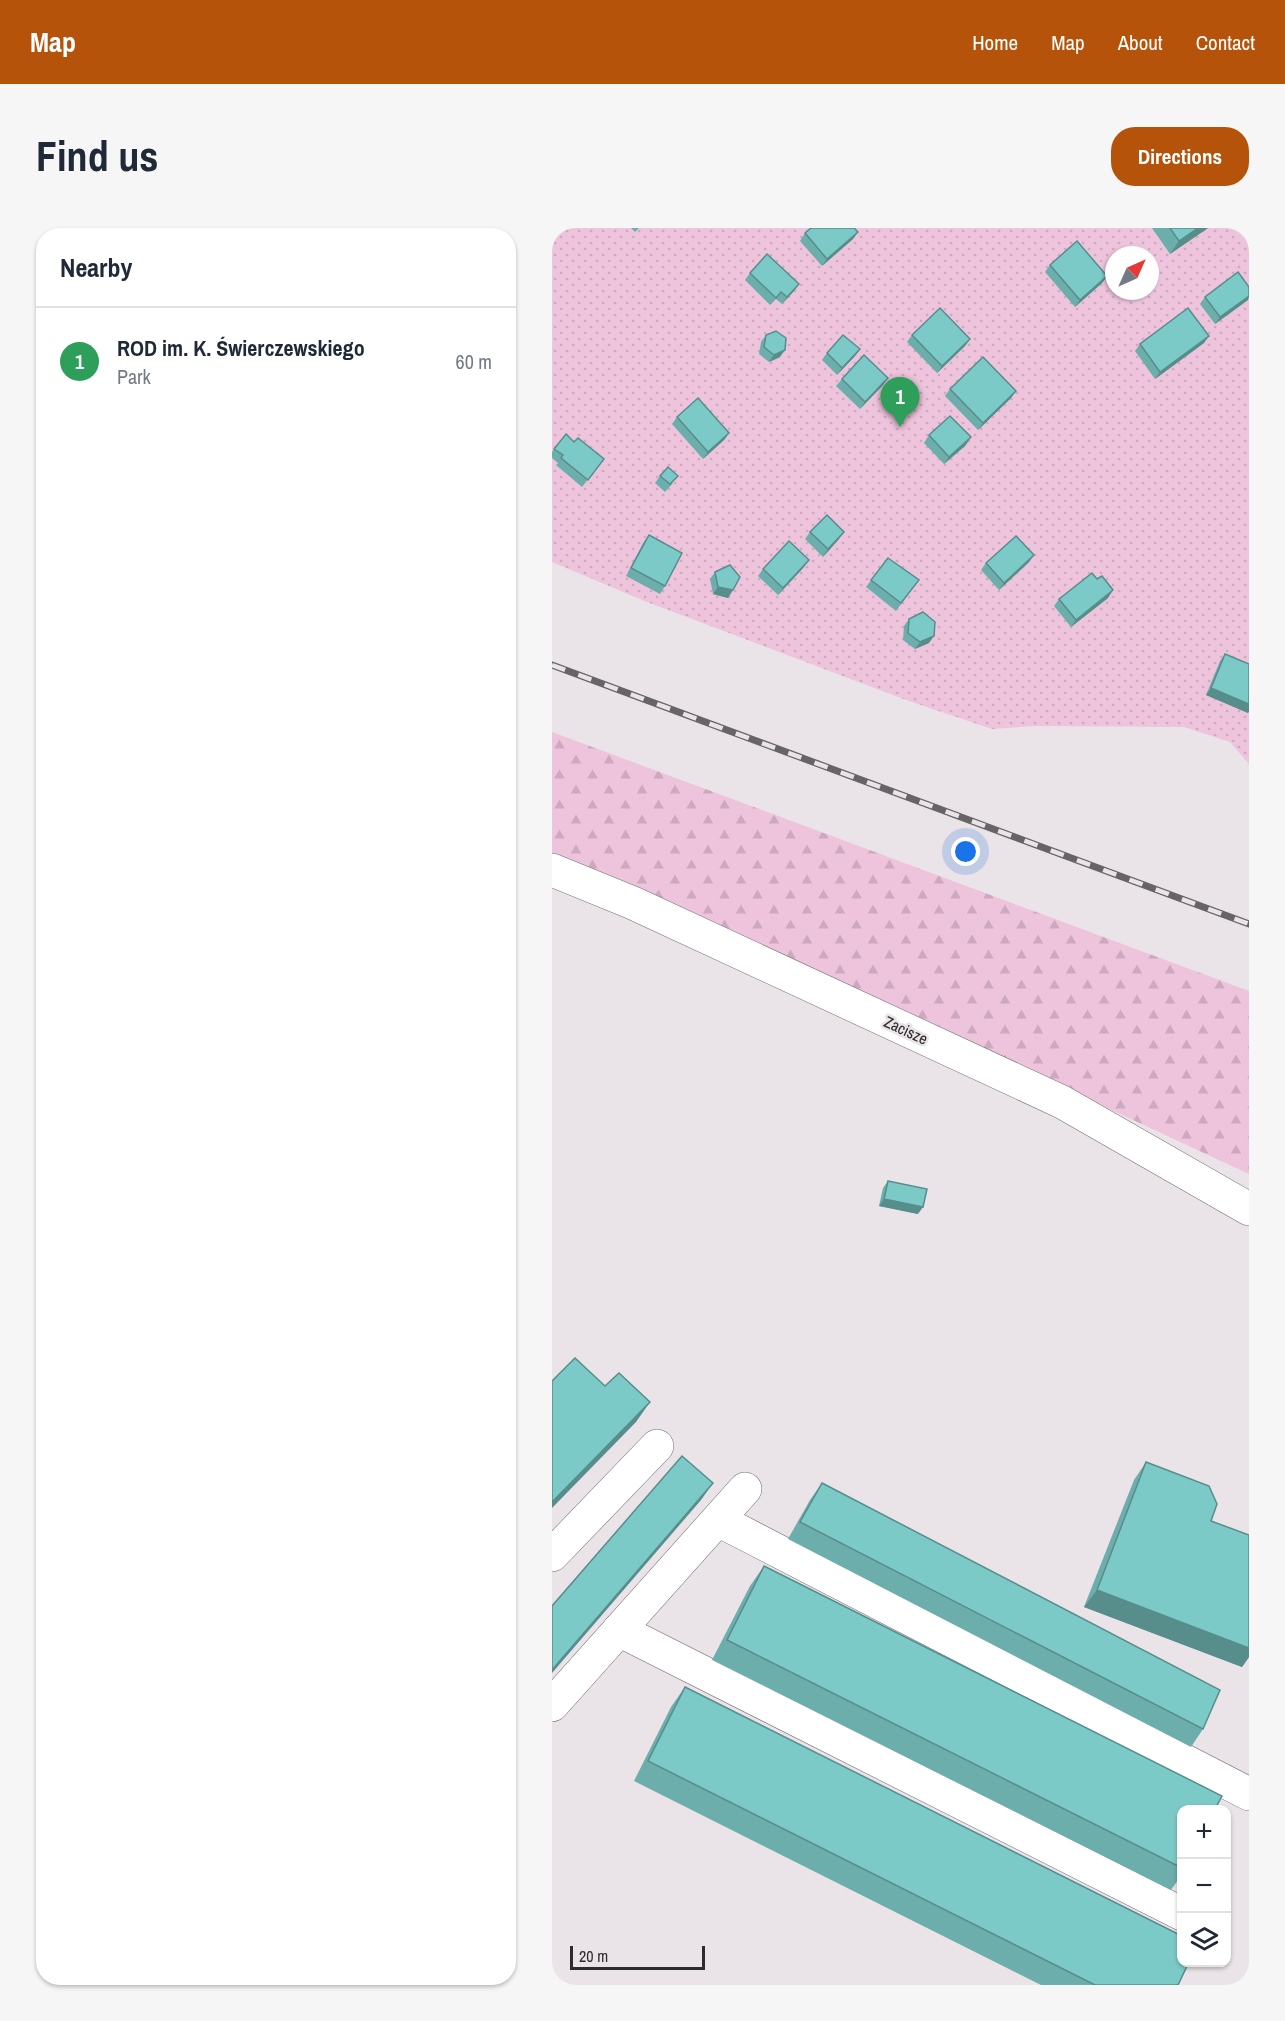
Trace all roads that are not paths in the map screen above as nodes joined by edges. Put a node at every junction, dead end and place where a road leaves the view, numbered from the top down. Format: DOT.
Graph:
graph roads {
  1 [pos="552,870"];
  2 [pos="1249,1209"];
  3 [pos="657,1446"];
  4 [pos="745,1489"];
  5 [pos="718,1520"];
  6 [pos="552,1555"];
  7 [pos="619,1630"];
  8 [pos="552,1705"];
  9 [pos="1249,1794"];
  10 [pos="1180,1913"];
  1 -- 2 [label="lane, Zacisze"];
  3 -- 6 [label="lane"];
  4 -- 5 [label="lane"];
  5 -- 7 [label="lane"];
  5 -- 9 [label="lane"];
  7 -- 8 [label="lane"];
  7 -- 10 [label="lane"];
}
